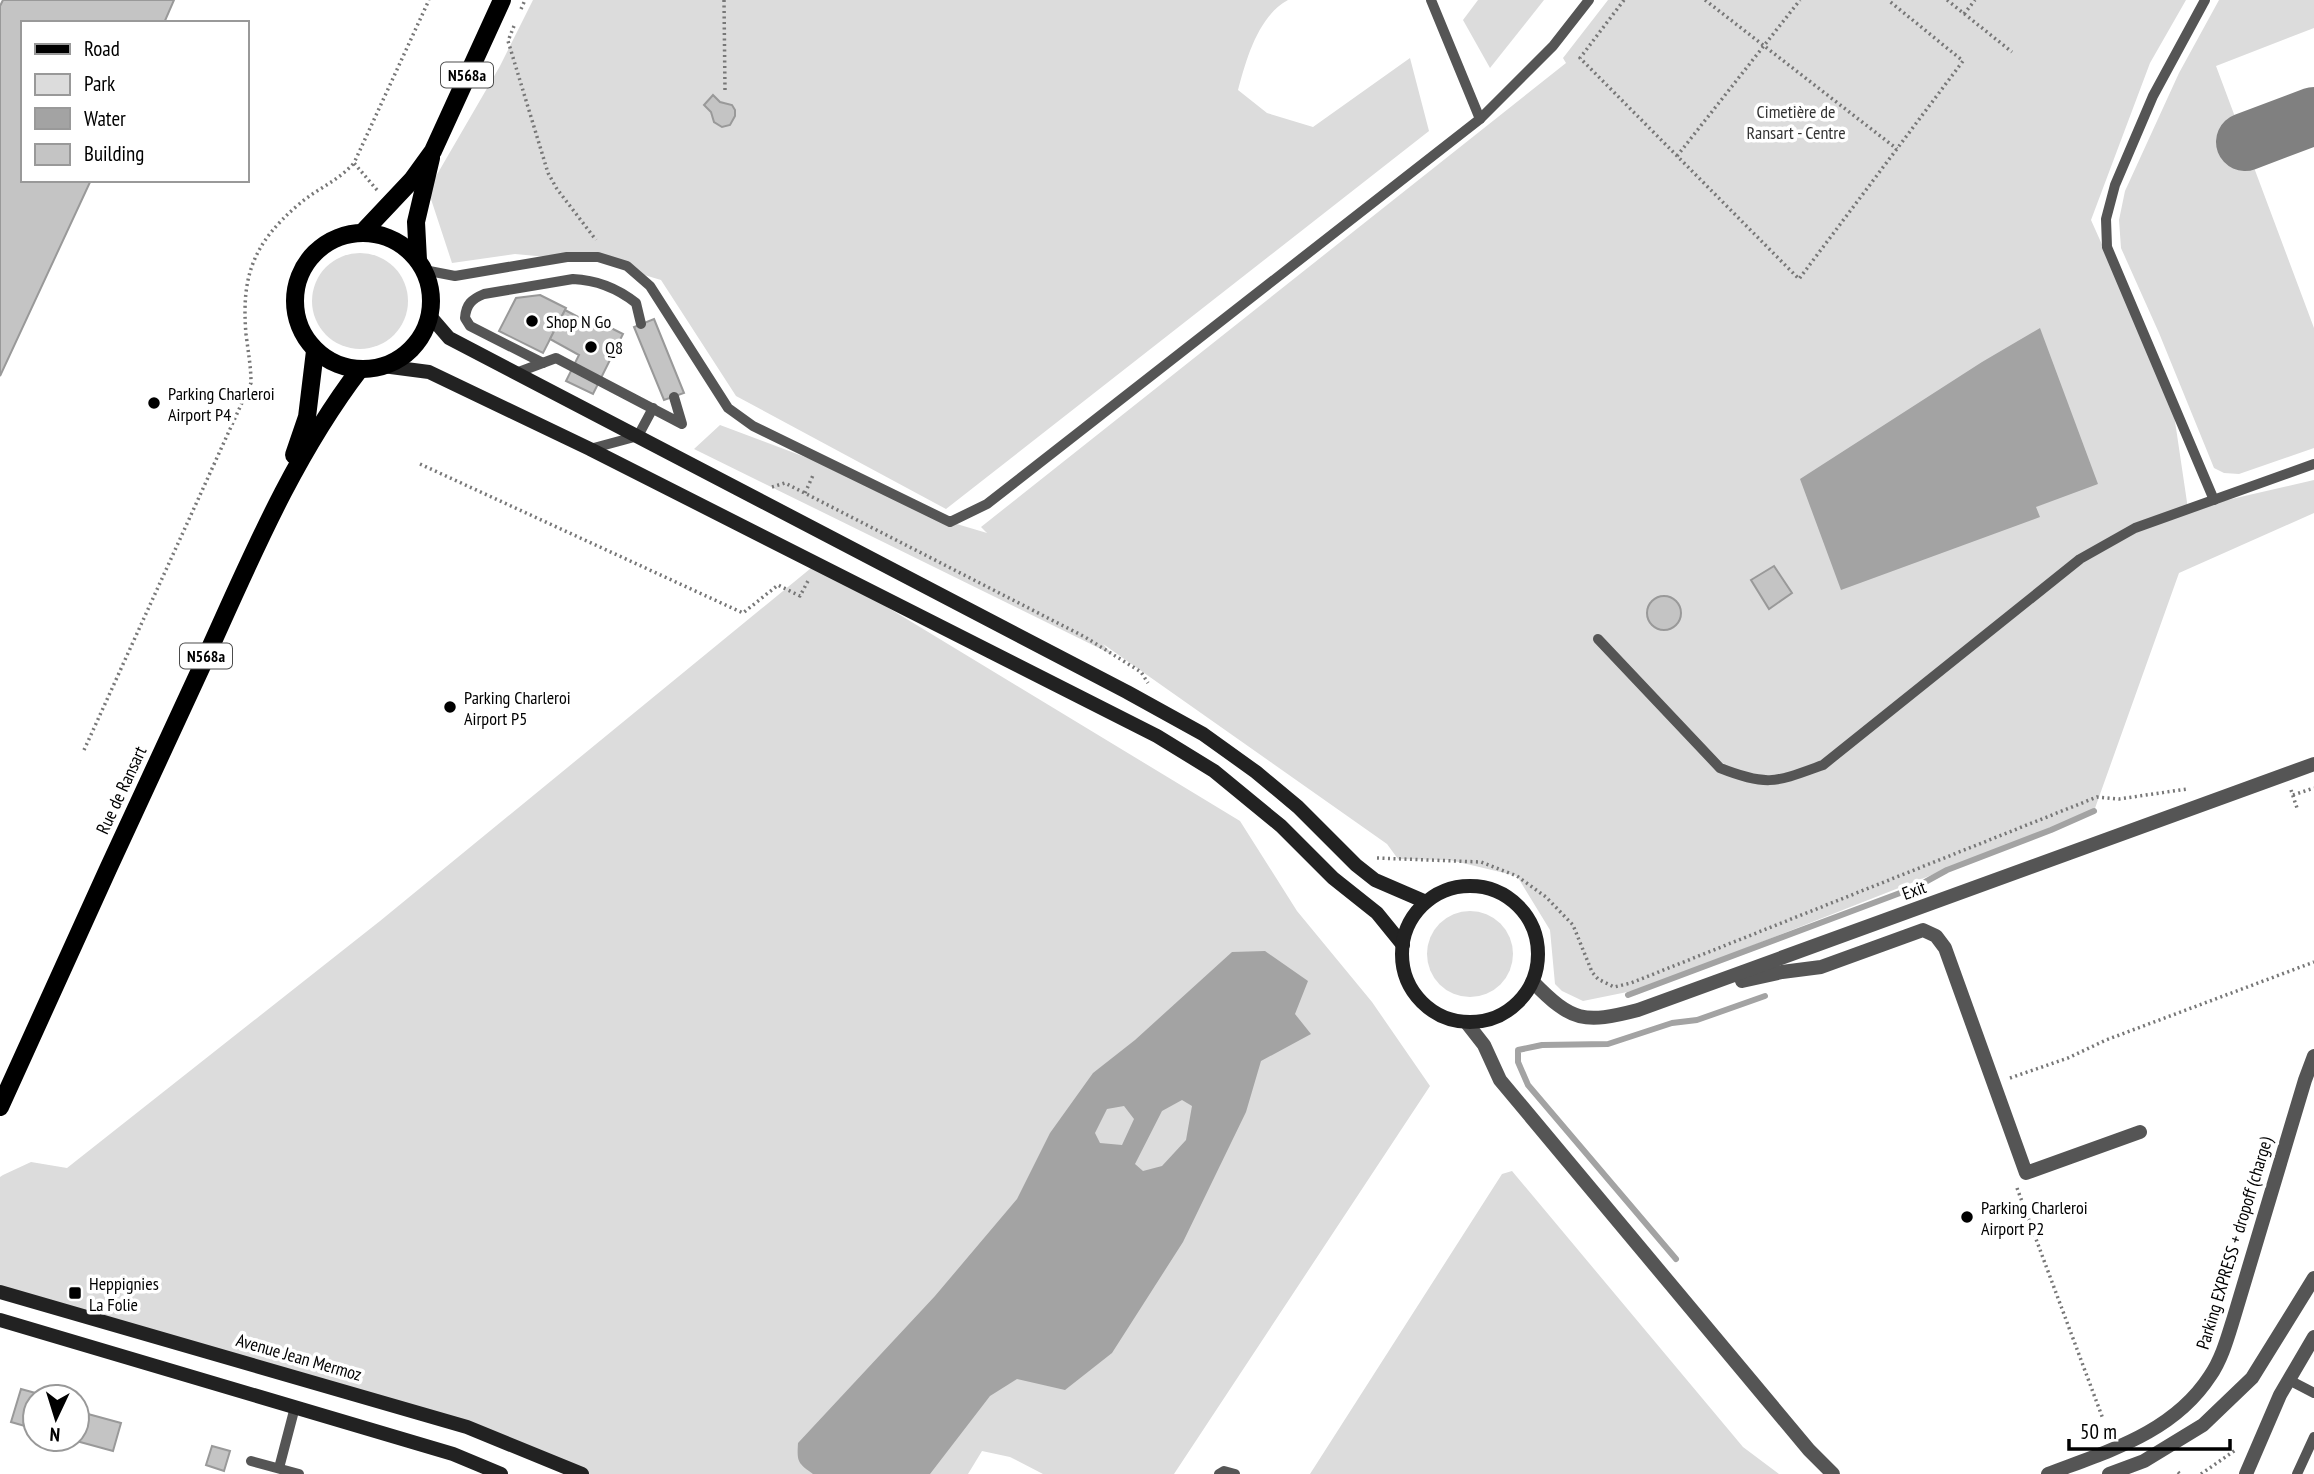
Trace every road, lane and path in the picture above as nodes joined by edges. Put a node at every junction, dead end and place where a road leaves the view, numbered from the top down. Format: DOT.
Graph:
graph roads {
  1 [pos="429,0"];
  2 [pos="502,0"];
  3 [pos="525,0"];
  4 [pos="724,0"];
  5 [pos="1432,0"];
  6 [pos="1589,0"];
  7 [pos="1624,0"];
  8 [pos="1706,0"];
  9 [pos="1800,0"];
  10 [pos="1888,0"];
  11 [pos="1947,0"];
  12 [pos="1975,0"];
  13 [pos="2205,0"];
  14 [pos="521,10"];
  15 [pos="1964,14"];
  16 [pos="516,20"];
  17 [pos="1764,46"];
  18 [pos="2012,52"];
  19 [pos="725,91"];
  20 [pos="1480,118"];
  21 [pos="1897,149"];
  22 [pos="433,151"];
  23 [pos="1677,156"];
  24 [pos="354,163"];
  25 [pos="382,195"];
  26 [pos="363,232"];
  27 [pos="602,247"];
  28 [pos="421,265"];
  29 [pos="429,316"];
  30 [pos="641,324"];
  31 [pos="315,351"];
  32 [pos="543,363"];
  33 [pos="383,366"];
  34 [pos="360,369"];
  35 [pos="516,373"];
  36 [pos="674,397"];
  37 [pos="653,408"];
  38 [pos="638,436"];
  39 [pos="590,449"];
  40 [pos="820,459"];
  41 [pos="420,464"];
  42 [pos="2314,464"];
  43 [pos="282,492"];
  44 [pos="805,493"];
  45 [pos="2214,500"];
  46 [pos="816,564"];
  47 [pos="1598,639"];
  48 [pos="85,750"];
  49 [pos="2314,764"];
  50 [pos="2192,788"];
  51 [pos="2314,788"];
  52 [pos="2297,808"];
  53 [pos="1368,856"];
  54 [pos="1426,902"];
  55 [pos="1403,945"];
  56 [pos="2314,961"];
  57 [pos="1533,982"];
  58 [pos="1676,997"];
  59 [pos="1466,1022"];
  60 [pos="2314,1056"];
  61 [pos="2013,1077"];
  62 [pos="0,1107"];
  63 [pos="2140,1132"];
  64 [pos="2020,1176"];
  65 [pos="2314,1278"];
  66 [pos="0,1292"];
  67 [pos="0,1320"];
  68 [pos="2314,1337"];
  69 [pos="2289,1380"];
  70 [pos="2314,1392"];
  71 [pos="295,1407"];
  72 [pos="2103,1419"];
  73 [pos="2262,1433"];
  74 [pos="2314,1437"];
  75 [pos="2140,1438"];
  76 [pos="2162,1452"];
  77 [pos="251,1461"];
  78 [pos="279,1468"];
  79 [pos="299,1474"];
  80 [pos="501,1474"];
  81 [pos="582,1474"];
  82 [pos="1219,1474"];
  83 [pos="1236,1474"];
  84 [pos="1833,1474"];
  85 [pos="2048,1474"];
  86 [pos="2109,1474"];
  87 [pos="2201,1474"];
  88 [pos="2246,1474"];
  89 [pos="2297,1474"];
  1 -- 24 [label="path"];
  2 -- 22 [label="main road, N568a"];
  3 -- 14 [label="path"];
  4 -- 19 [label="path"];
  5 -- 20 [label="lane"];
  6 -- 20 [label="lane"];
  7 -- 23 [label="path"];
  8 -- 17 [label="path"];
  9 -- 17 [label="path"];
  10 -- 21 [label="path"];
  11 -- 15 [label="path"];
  12 -- 15 [label="path"];
  13 -- 45 [label="lane"];
  15 -- 18 [label="path"];
  16 -- 27 [label="path"];
  17 -- 21 [label="path"];
  17 -- 23 [label="path"];
  20 -- 40 [label="lane"];
  21 -- 23 [label="path"];
  22 -- 26 [label="main road, N568a"];
  22 -- 28 [label="main road, N568a"];
  24 -- 25 [label="path"];
  24 -- 48 [label="path"];
  26 -- 28 [label="main road"];
  26 -- 31 [label="main road"];
  28 -- 29 [label="main road, N568a"];
  28 -- 40 [label="lane"];
  29 -- 33 [label="main road"];
  29 -- 35 [label="street"];
  30 -- 32 [label="lane"];
  31 -- 34 [label="main road"];
  31 -- 43 [label="main road, Rue de Ransart / N568a"];
  32 -- 35 [label="lane"];
  32 -- 37 [label="lane"];
  33 -- 34 [label="main road"];
  33 -- 39 [label="street"];
  34 -- 43 [label="main road, Rue de Ransart / N568a"];
  35 -- 38 [label="street"];
  36 -- 37 [label="lane"];
  37 -- 38 [label="lane"];
  38 -- 39 [label="lane"];
  38 -- 54 [label="street"];
  39 -- 46 [label="street"];
  40 -- 44 [label="path"];
  41 -- 46 [label="path"];
  42 -- 45 [label="lane"];
  43 -- 62 [label="main road, Rue de Ransart / N568a"];
  45 -- 47 [label="lane"];
  46 -- 55 [label="street"];
  49 -- 58 [label="street, Exit"];
  50 -- 53 [label="path"];
  51 -- 52 [label="path"];
  54 -- 55 [label="street"];
  54 -- 57 [label="street"];
  55 -- 59 [label="street"];
  56 -- 61 [label="path"];
  57 -- 58 [label="street, Exit"];
  57 -- 59 [label="street"];
  58 -- 64 [label="street"];
  59 -- 84 [label="street"];
  60 -- 75 [label="street, Parking EXPRESS + dropoff (charge)"];
  63 -- 64 [label="street"];
  64 -- 72 [label="path"];
  65 -- 76 [label="street"];
  66 -- 81 [label="street, Avenue Jean Mermoz"];
  67 -- 71 [label="street"];
  68 -- 69 [label="street"];
  69 -- 70 [label="lane"];
  69 -- 73 [label="street"];
  71 -- 78 [label="lane"];
  71 -- 80 [label="street"];
  73 -- 87 [label="path"];
  73 -- 88 [label="street"];
  74 -- 89 [label="lane"];
  75 -- 76 [label="street"];
  75 -- 85 [label="street, Parking EXPRESS + dropoff (charge)"];
  76 -- 86 [label="street"];
  77 -- 78 [label="lane"];
  78 -- 79 [label="lane"];
  82 -- 83 [label="lane"];
}
